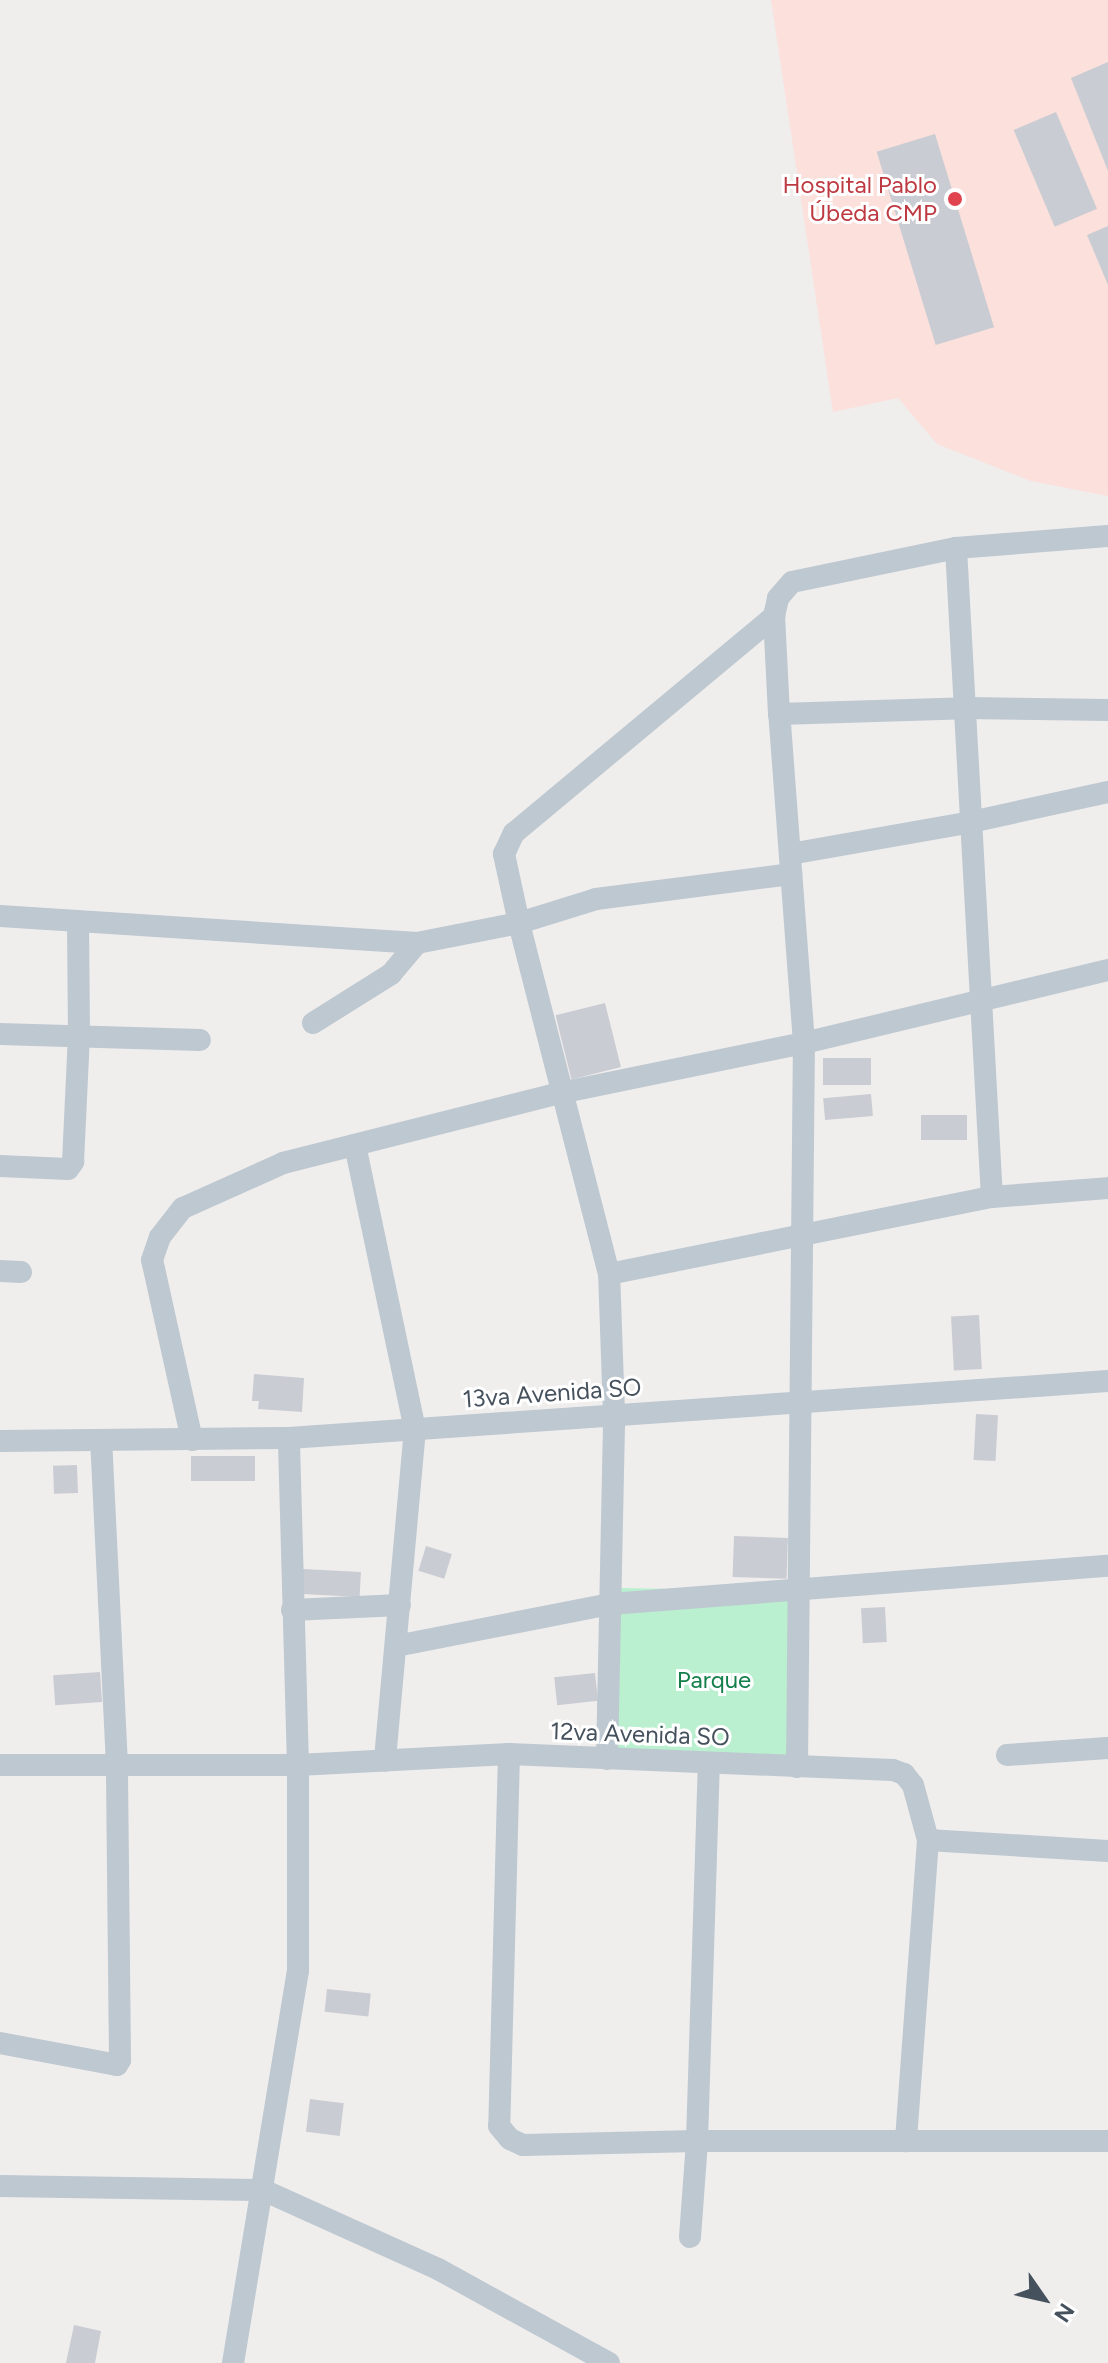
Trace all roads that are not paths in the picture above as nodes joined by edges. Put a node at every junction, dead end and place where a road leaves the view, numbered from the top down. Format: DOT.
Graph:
graph roads {
  1 [pos="1108,536"];
  2 [pos="956,548"];
  3 [pos="774,616"];
  4 [pos="965,708"];
  5 [pos="1108,710"];
  6 [pos="779,714"];
  7 [pos="1108,792"];
  8 [pos="971,822"];
  9 [pos="790,864"];
  10 [pos="0,916"];
  11 [pos="78,922"];
  12 [pos="519,923"];
  13 [pos="417,943"];
  14 [pos="1108,970"];
  15 [pos="982,998"];
  16 [pos="313,1023"];
  17 [pos="0,1034"];
  18 [pos="79,1035"];
  19 [pos="200,1040"];
  20 [pos="804,1043"];
  21 [pos="560,1093"];
  22 [pos="355,1145"];
  23 [pos="0,1166"];
  24 [pos="1108,1188"];
  25 [pos="992,1197"];
  26 [pos="802,1237"];
  27 [pos="609,1274"];
  28 [pos="1108,1381"];
  29 [pos="801,1402"];
  30 [pos="614,1414"];
  31 [pos="415,1429"];
  32 [pos="289,1438"];
  33 [pos="192,1440"];
  34 [pos="0,1441"];
  35 [pos="101,1441"];
  36 [pos="1108,1566"];
  37 [pos="799,1591"];
  38 [pos="610,1604"];
  39 [pos="400,1605"];
  40 [pos="292,1610"];
  41 [pos="396,1646"];
  42 [pos="1108,1748"];
  43 [pos="509,1754"];
  44 [pos="1007,1755"];
  45 [pos="607,1759"];
  46 [pos="385,1761"];
  47 [pos="709,1763"];
  48 [pos="0,1765"];
  49 [pos="117,1765"];
  50 [pos="298,1765"];
  51 [pos="797,1767"];
  52 [pos="928,1840"];
  53 [pos="1108,1851"];
  54 [pos="0,2043"];
  55 [pos="697,2141"];
  56 [pos="906,2141"];
  57 [pos="1108,2141"];
  58 [pos="0,2186"];
  59 [pos="263,2190"];
  60 [pos="690,2237"];
  61 [pos="233,2363"];
  62 [pos="609,2363"];
  1 -- 2 [label="street"];
  2 -- 3 [label="street"];
  2 -- 4 [label="street"];
  3 -- 6 [label="street"];
  3 -- 12 [label="street"];
  4 -- 5 [label="street"];
  4 -- 6 [label="street"];
  4 -- 8 [label="street"];
  6 -- 9 [label="street"];
  7 -- 8 [label="street"];
  8 -- 9 [label="street"];
  8 -- 15 [label="street"];
  9 -- 12 [label="street"];
  9 -- 20 [label="street"];
  10 -- 11 [label="street"];
  11 -- 13 [label="street"];
  11 -- 18 [label="street"];
  12 -- 13 [label="street"];
  12 -- 21 [label="street"];
  13 -- 16 [label="street"];
  14 -- 15 [label="street"];
  15 -- 20 [label="street"];
  15 -- 25 [label="street"];
  17 -- 18 [label="street"];
  18 -- 19 [label="street"];
  18 -- 23 [label="street"];
  20 -- 21 [label="street"];
  20 -- 26 [label="street"];
  21 -- 22 [label="street"];
  21 -- 27 [label="street"];
  22 -- 31 [label="street"];
  22 -- 33 [label="street"];
  24 -- 25 [label="street"];
  25 -- 26 [label="street"];
  26 -- 27 [label="street"];
  26 -- 29 [label="street"];
  27 -- 30 [label="street"];
  28 -- 29 [label="street, 13va Avenida SO"];
  29 -- 30 [label="street, 13va Avenida SO"];
  29 -- 37 [label="street"];
  30 -- 31 [label="street, 13va Avenida SO"];
  30 -- 38 [label="street"];
  31 -- 32 [label="street, 13va Avenida SO"];
  31 -- 39 [label="street"];
  32 -- 33 [label="street, 13va Avenida SO"];
  32 -- 40 [label="street"];
  33 -- 35 [label="street, 13va Avenida SO"];
  34 -- 35 [label="street, 13va Avenida SO"];
  35 -- 49 [label="street"];
  36 -- 37 [label="street"];
  37 -- 38 [label="street"];
  37 -- 51 [label="street"];
  38 -- 41 [label="street"];
  38 -- 45 [label="street"];
  39 -- 40 [label="street"];
  39 -- 41 [label="street"];
  40 -- 50 [label="street"];
  41 -- 46 [label="street"];
  42 -- 44 [label="street"];
  43 -- 45 [label="street, 12va Avenida SO"];
  43 -- 46 [label="street, 12va Avenida SO"];
  43 -- 55 [label="street"];
  45 -- 47 [label="street, 12va Avenida SO"];
  46 -- 50 [label="street, 12va Avenida SO"];
  47 -- 51 [label="street, 12va Avenida SO"];
  47 -- 55 [label="street"];
  48 -- 49 [label="street, 12va Avenida SO"];
  49 -- 50 [label="street, 12va Avenida SO"];
  49 -- 54 [label="street"];
  50 -- 59 [label="street"];
  51 -- 52 [label="street, 12va Avenida SO"];
  52 -- 53 [label="street"];
  52 -- 56 [label="street, 12va Avenida SO"];
  55 -- 56 [label="street"];
  55 -- 60 [label="street"];
  56 -- 57 [label="street"];
  58 -- 59 [label="street"];
  59 -- 61 [label="street"];
  59 -- 62 [label="street"];
}
